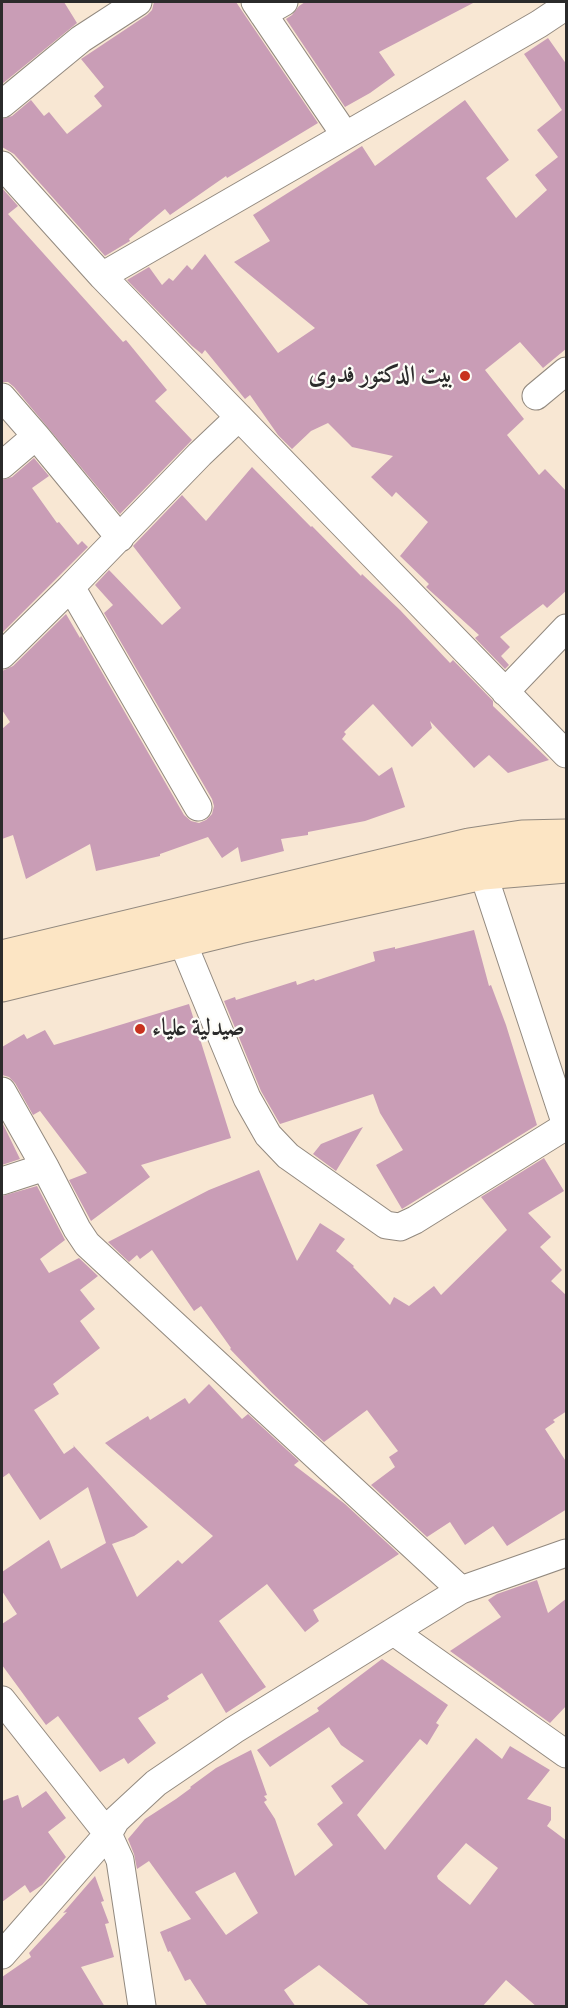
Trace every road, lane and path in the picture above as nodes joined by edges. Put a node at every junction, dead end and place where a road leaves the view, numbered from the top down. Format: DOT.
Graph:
graph roads {
  1 [pos="138,2"];
  2 [pos="268,6"];
  3 [pos="567,6"];
  4 [pos="2,104"];
  5 [pos="345,135"];
  6 [pos="2,165"];
  7 [pos="102,276"];
  8 [pos="567,371"];
  9 [pos="536,396"];
  10 [pos="2,397"];
  11 [pos="239,417"];
  12 [pos="36,436"];
  13 [pos="2,465"];
  14 [pos="120,538"];
  15 [pos="71,587"];
  16 [pos="567,628"];
  17 [pos="2,655"];
  18 [pos="505,692"];
  19 [pos="567,754"];
  20 [pos="198,807"];
  21 [pos="567,836"];
  22 [pos="567,866"];
  23 [pos="483,873"];
  24 [pos="182,941"];
  25 [pos="2,957"];
  26 [pos="2,985"];
  27 [pos="2,1091"];
  28 [pos="562,1096"];
  29 [pos="567,1125"];
  30 [pos="45,1167"];
  31 [pos="2,1181"];
  32 [pos="567,1554"];
  33 [pos="461,1590"];
  34 [pos="394,1632"];
  35 [pos="2,1700"];
  36 [pos="567,1754"];
  37 [pos="108,1834"];
  38 [pos="2,1955"];
  39 [pos="142,2007"];
  1 -- 4 [label="street"];
  2 -- 5 [label="street"];
  3 -- 5 [label="street"];
  5 -- 7 [label="street"];
  6 -- 7 [label="street"];
  7 -- 11 [label="street"];
  8 -- 9 [label="street"];
  10 -- 12 [label="street"];
  11 -- 14 [label="street"];
  11 -- 18 [label="street"];
  12 -- 13 [label="street"];
  12 -- 14 [label="street"];
  14 -- 15 [label="street"];
  15 -- 17 [label="street"];
  15 -- 20 [label="street"];
  16 -- 18 [label="street"];
  18 -- 19 [label="street"];
  21 -- 25 [label="main road"];
  22 -- 23 [label="main road"];
  23 -- 24 [label="main road"];
  23 -- 28 [label="street"];
  24 -- 26 [label="main road"];
  24 -- 29 [label="street"];
  27 -- 30 [label="street"];
  28 -- 29 [label="street"];
  30 -- 31 [label="street"];
  30 -- 33 [label="street"];
  32 -- 33 [label="street"];
  33 -- 34 [label="street"];
  34 -- 36 [label="street"];
  34 -- 37 [label="street"];
  35 -- 37 [label="street"];
  37 -- 38 [label="street"];
  37 -- 39 [label="street"];
}
